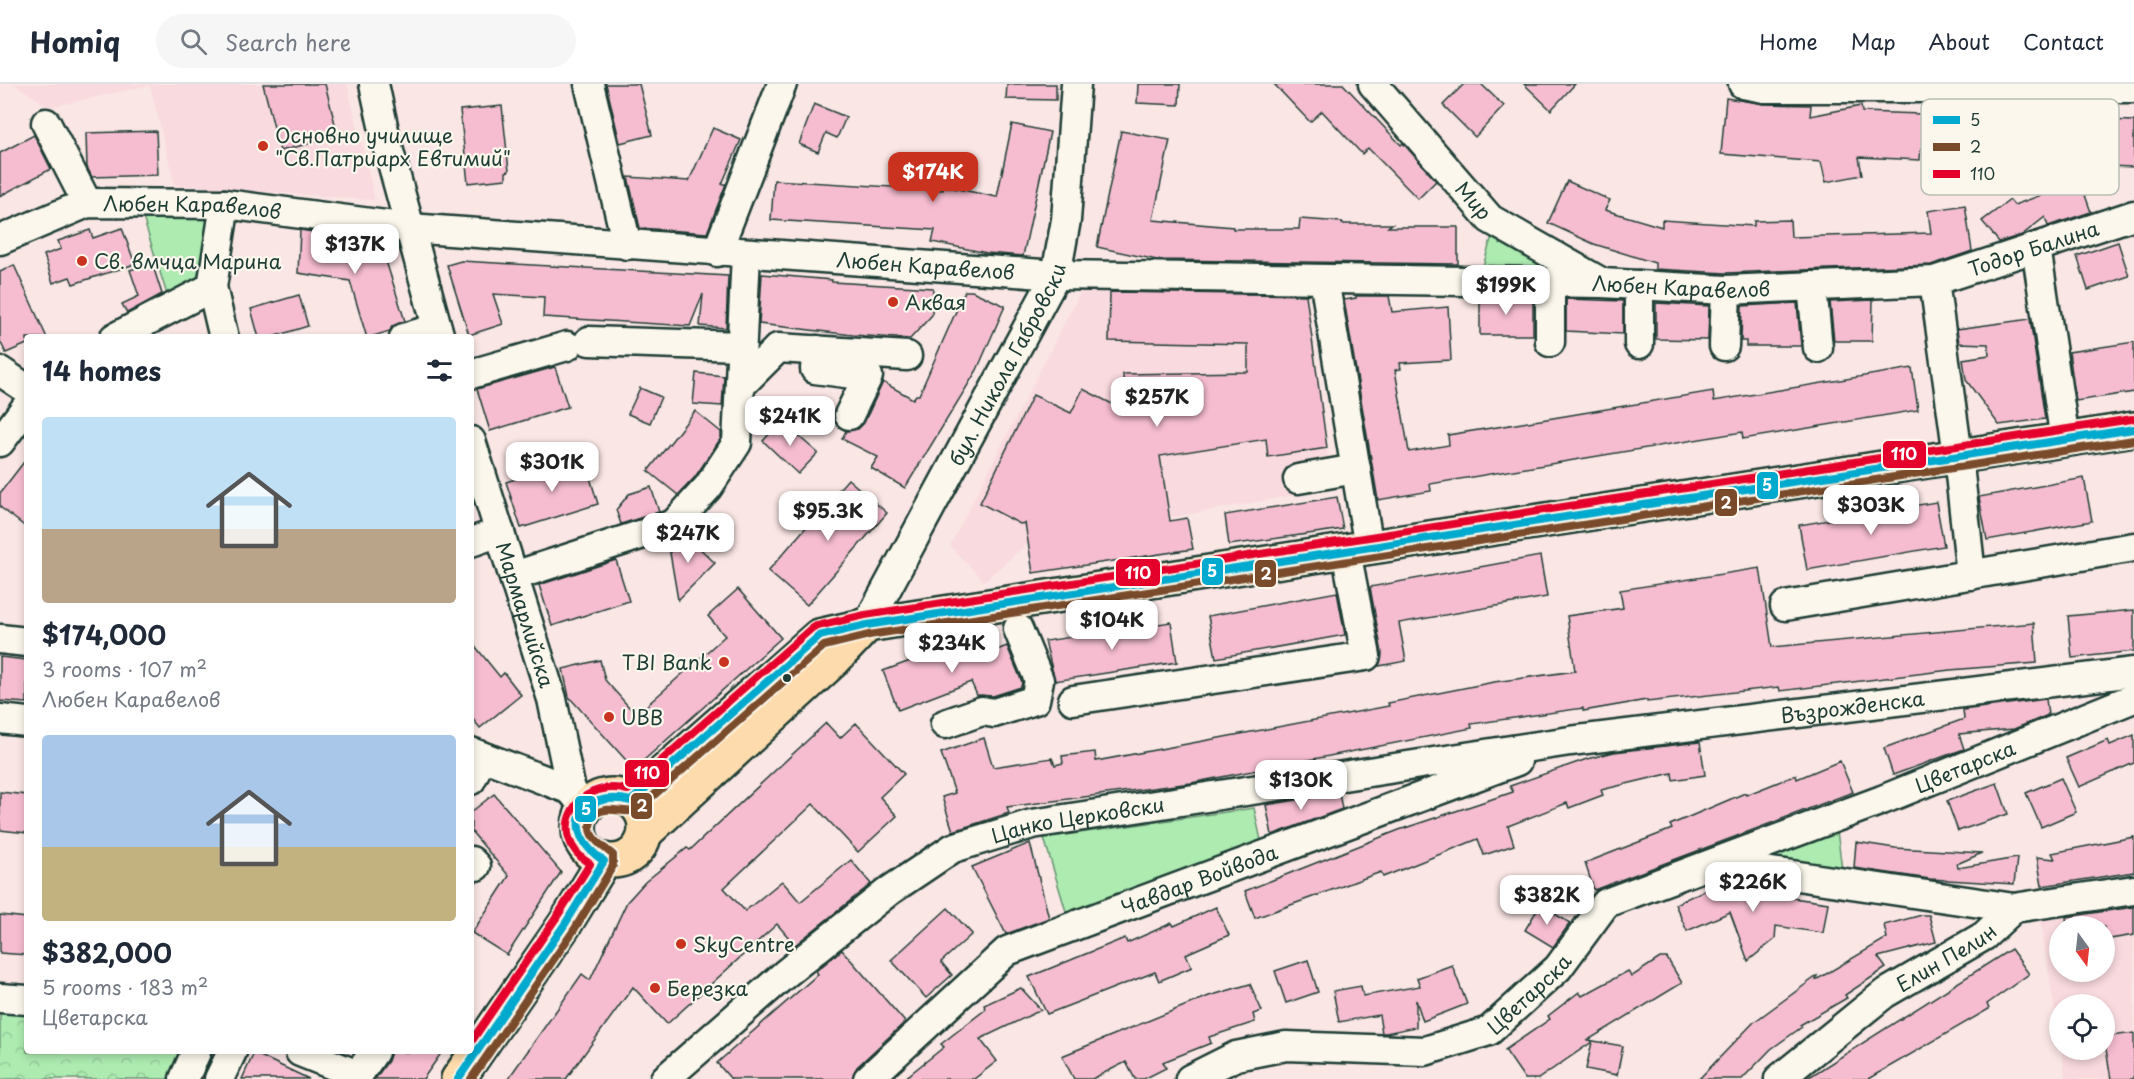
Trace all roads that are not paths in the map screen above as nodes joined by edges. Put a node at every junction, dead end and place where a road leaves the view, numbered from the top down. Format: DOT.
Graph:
graph roads {
  1 [pos="374,84"];
  2 [pos="589,84"];
  3 [pos="782,84"];
  4 [pos="1076,84"];
  5 [pos="1373,84"];
  6 [pos="1743,84"];
  7 [pos="2086,86"];
  8 [pos="2134,88"];
  9 [pos="46,123"];
  10 [pos="87,203"];
  11 [pos="225,204"];
  12 [pos="2134,215"];
  13 [pos="410,228"];
  14 [pos="0,240"];
  15 [pos="627,245"];
  16 [pos="2036,247"];
  17 [pos="717,252"];
  18 [pos="746,254"];
  19 [pos="1056,275"];
  20 [pos="1324,279"];
  21 [pos="1934,281"];
  22 [pos="1550,283"];
  23 [pos="1602,283"];
  24 [pos="1639,285"];
  25 [pos="1812,286"];
  26 [pos="212,287"];
  27 [pos="1726,290"];
  28 [pos="439,333"];
  29 [pos="122,334"];
  30 [pos="223,334"];
  31 [pos="1550,342"];
  32 [pos="1639,344"];
  33 [pos="741,346"];
  34 [pos="1724,346"];
  35 [pos="1818,348"];
  36 [pos="817,350"];
  37 [pos="907,356"];
  38 [pos="0,370"];
  39 [pos="474,373"];
  40 [pos="740,386"];
  41 [pos="24,387"];
  42 [pos="24,410"];
  43 [pos="849,415"];
  44 [pos="2134,429"];
  45 [pos="2065,440"];
  46 [pos="0,442"];
  47 [pos="474,450"];
  48 [pos="1958,456"];
  49 [pos="1356,469"];
  50 [pos="1298,479"];
  51 [pos="500,532"];
  52 [pos="474,541"];
  53 [pos="2134,547"];
  54 [pos="1357,549"];
  55 [pos="1971,575"];
  56 [pos="514,576"];
  57 [pos="1785,606"];
  58 [pos="867,625"];
  59 [pos="1018,629"];
  60 [pos="0,639"];
  61 [pos="24,642"];
  62 [pos="2134,672"];
  63 [pos="2134,698"];
  64 [pos="1073,700"];
  65 [pos="0,720"];
  66 [pos="24,722"];
  67 [pos="945,724"];
  68 [pos="1570,741"];
  69 [pos="475,763"];
  70 [pos="578,799"];
  71 [pos="631,801"];
  72 [pos="645,833"];
  73 [pos="604,861"];
  74 [pos="1713,863"];
  75 [pos="2134,890"];
  76 [pos="2014,908"];
  77 [pos="0,998"];
  78 [pos="24,1000"];
  79 [pos="195,1054"];
  80 [pos="231,1054"];
  81 [pos="304,1054"];
  82 [pos="373,1054"];
  83 [pos="356,1077"];
  84 [pos="184,1079"];
  85 [pos="219,1079"];
  86 [pos="458,1079"];
  87 [pos="665,1079"];
  88 [pos="868,1079"];
  89 [pos="1190,1079"];
  90 [pos="1779,1079"];
  1 -- 13 [label="street"];
  2 -- 15 [label="street"];
  3 -- 17 [label="street"];
  4 -- 19 [label="street, бул. Никола Габровски"];
  5 -- 23 [label="street, Мир"];
  6 -- 7 [label="street"];
  7 -- 8 [label="street"];
  9 -- 10 [label="street"];
  10 -- 11 [label="street, Любен Каравелов"];
  10 -- 14 [label="street, Любен Каравелов"];
  11 -- 13 [label="street, Любен Каравелов"];
  11 -- 26 [label="street"];
  12 -- 16 [label="street, Тодор Балина"];
  13 -- 15 [label="street, Любен Каравелов"];
  13 -- 28 [label="street"];
  15 -- 17 [label="street, Любен Каравелов"];
  16 -- 21 [label="street, Тодор Балина"];
  16 -- 45 [label="street"];
  17 -- 18 [label="street, Любен Каравелов"];
  18 -- 19 [label="street, Любен Каравелов"];
  18 -- 33 [label="street"];
  19 -- 20 [label="street, Любен Каравелов"];
  19 -- 58 [label="street, бул. Никола Габровски"];
  20 -- 22 [label="street, Любен Каравелов"];
  20 -- 49 [label="street"];
  21 -- 25 [label="street, Любен Каравелов"];
  21 -- 48 [label="street"];
  22 -- 23 [label="street, Любен Каравелов"];
  22 -- 31 [label="street"];
  23 -- 24 [label="street, Любен Каравелов"];
  24 -- 27 [label="street, Любен Каравелов"];
  24 -- 32 [label="street"];
  25 -- 27 [label="street, Любен Каравелов"];
  25 -- 35 [label="street"];
  26 -- 29 [label="street"];
  26 -- 30 [label="street"];
  27 -- 34 [label="street"];
  33 -- 39 [label="street"];
  33 -- 40 [label="street"];
  36 -- 37 [label="street"];
  36 -- 40 [label="street"];
  36 -- 43 [label="street"];
  38 -- 41 [label="street"];
  40 -- 56 [label="street"];
  42 -- 46 [label="street"];
  44 -- 45 [label="main road"];
  45 -- 48 [label="main road"];
  47 -- 51 [label="street, Мармарлийска"];
  48 -- 54 [label="main road"];
  48 -- 55 [label="street"];
  49 -- 50 [label="street"];
  49 -- 54 [label="street"];
  51 -- 52 [label="street"];
  51 -- 56 [label="street, Мармарлийска"];
  53 -- 55 [label="street"];
  54 -- 58 [label="main road"];
  54 -- 64 [label="street"];
  55 -- 57 [label="street"];
  56 -- 70 [label="street, Мармарлийска"];
  58 -- 71 [label="main road"];
  58 -- 72 [label="main road"];
  59 -- 67 [label="street"];
  60 -- 61 [label="street"];
  62 -- 68 [label="street, Възрожденска"];
  63 -- 74 [label="street, Цветарска"];
  65 -- 66 [label="street"];
  68 -- 87 [label="street, Цанко Церковски"];
  68 -- 88 [label="street, Чавдар Войвода"];
  69 -- 70 [label="street"];
  70 -- 71 [label="main road"];
  70 -- 73 [label="main road"];
  71 -- 72 [label="main road"];
  72 -- 73 [label="main road"];
  73 -- 86 [label="main road"];
  74 -- 76 [label="street"];
  74 -- 89 [label="street, Цветарска"];
  75 -- 76 [label="street, Елин Пелин"];
  76 -- 90 [label="street, Елин Пелин"];
  77 -- 78 [label="street"];
  79 -- 84 [label="street"];
  80 -- 85 [label="street"];
  81 -- 83 [label="street"];
  82 -- 83 [label="street"];
}
